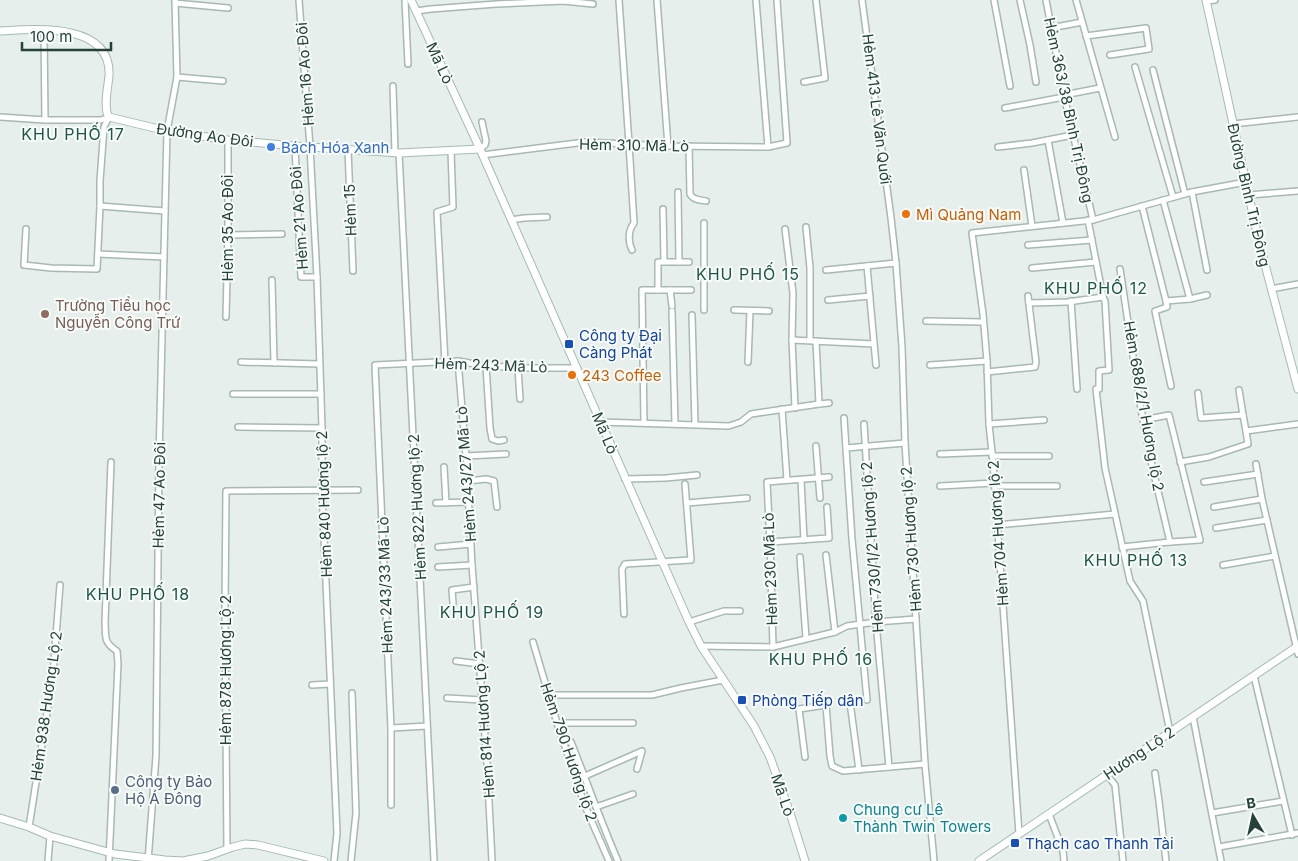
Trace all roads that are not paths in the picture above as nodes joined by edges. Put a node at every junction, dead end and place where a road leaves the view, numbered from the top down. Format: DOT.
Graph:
graph roads {
  1 [pos="299,0"];
  2 [pos="405,0"];
  3 [pos="411,0"];
  4 [pos="619,0"];
  5 [pos="657,0"];
  6 [pos="756,0"];
  7 [pos="777,0"];
  8 [pos="816,0"];
  9 [pos="862,0"];
  10 [pos="994,0"];
  11 [pos="1020,0"];
  12 [pos="1046,0"];
  13 [pos="1076,0"];
  14 [pos="1215,0"];
  15 [pos="1206,1"];
  16 [pos="175,2"];
  17 [pos="593,4"];
  18 [pos="228,8"];
  19 [pos="416,11"];
  20 [pos="1082,22"];
  21 [pos="1051,28"];
  22 [pos="44,30"];
  23 [pos="0,31"];
  24 [pos="1086,36"];
  25 [pos="1110,55"];
  26 [pos="408,64"];
  27 [pos="1135,67"];
  28 [pos="1154,70"];
  29 [pos="176,77"];
  30 [pos="223,81"];
  31 [pos="804,82"];
  32 [pos="1036,82"];
  33 [pos="393,86"];
  34 [pos="1010,86"];
  35 [pos="1100,88"];
  36 [pos="1064,96"];
  37 [pos="1005,108"];
  38 [pos="0,117"];
  39 [pos="110,117"];
  40 [pos="1298,117"];
  41 [pos="45,120"];
  42 [pos="482,122"];
  43 [pos="1233,124"];
  44 [pos="167,131"];
  45 [pos="1073,135"];
  46 [pos="1115,136"];
  47 [pos="228,140"];
  48 [pos="1048,140"];
  49 [pos="629,144"];
  50 [pos="295,146"];
  51 [pos="668,146"];
  52 [pos="689,146"];
  53 [pos="310,147"];
  54 [pos="768,147"];
  55 [pos="998,148"];
  56 [pos="348,150"];
  57 [pos="451,151"];
  58 [pos="481,152"];
  59 [pos="397,153"];
  60 [pos="1024,170"];
  61 [pos="1246,182"];
  62 [pos="1298,191"];
  63 [pos="678,192"];
  64 [pos="1192,192"];
  65 [pos="1185,194"];
  66 [pos="1249,195"];
  67 [pos="1173,197"];
  68 [pos="1163,200"];
  69 [pos="706,201"];
  70 [pos="100,206"];
  71 [pos="1142,206"];
  72 [pos="663,209"];
  73 [pos="165,211"];
  74 [pos="546,217"];
  75 [pos="891,218"];
  76 [pos="511,220"];
  77 [pos="1091,220"];
  78 [pos="704,222"];
  79 [pos="1063,223"];
  80 [pos="1032,226"];
  81 [pos="806,227"];
  82 [pos="26,229"];
  83 [pos="785,229"];
  84 [pos="282,234"];
  85 [pos="228,235"];
  86 [pos="1092,240"];
  87 [pos="1028,245"];
  88 [pos="632,250"];
  89 [pos="98,254"];
  90 [pos="164,257"];
  91 [pos="664,262"];
  92 [pos="679,262"];
  93 [pos="689,262"];
  94 [pos="1096,262"];
  95 [pos="896,263"];
  96 [pos="868,266"];
  97 [pos="1032,268"];
  98 [pos="1120,269"];
  99 [pos="826,270"];
  100 [pos="1207,270"];
  101 [pos="353,271"];
  102 [pos="317,277"];
  103 [pos="272,280"];
  104 [pos="1298,284"];
  105 [pos="1272,289"];
  106 [pos="658,290"];
  107 [pos="670,290"];
  108 [pos="691,290"];
  109 [pos="1207,295"];
  110 [pos="870,296"];
  111 [pos="1028,296"];
  112 [pos="1103,297"];
  113 [pos="1190,299"];
  114 [pos="828,300"];
  115 [pos="1071,301"];
  116 [pos="1166,301"];
  117 [pos="1028,304"];
  118 [pos="704,310"];
  119 [pos="734,310"];
  120 [pos="750,311"];
  121 [pos="769,311"];
  122 [pos="226,316"];
  123 [pos="692,316"];
  124 [pos="926,321"];
  125 [pos="983,322"];
  126 [pos="792,340"];
  127 [pos="813,340"];
  128 [pos="874,344"];
  129 [pos="458,361"];
  130 [pos="987,361"];
  131 [pos="242,362"];
  132 [pos="445,362"];
  133 [pos="748,362"];
  134 [pos="274,363"];
  135 [pos="319,364"];
  136 [pos="409,364"];
  137 [pos="375,365"];
  138 [pos="876,365"];
  139 [pos="930,365"];
  140 [pos="486,366"];
  141 [pos="518,368"];
  142 [pos="577,368"];
  143 [pos="987,372"];
  144 [pos="1171,386"];
  145 [pos="1077,389"];
  146 [pos="1298,389"];
  147 [pos="1239,390"];
  148 [pos="1198,393"];
  149 [pos="233,394"];
  150 [pos="321,394"];
  151 [pos="520,399"];
  152 [pos="819,404"];
  153 [pos="829,404"];
  154 [pos="795,408"];
  155 [pos="782,410"];
  156 [pos="1243,415"];
  157 [pos="844,418"];
  158 [pos="1044,420"];
  159 [pos="1143,420"];
  160 [pos="600,422"];
  161 [pos="644,423"];
  162 [pos="675,424"];
  163 [pos="695,424"];
  164 [pos="864,424"];
  165 [pos="989,424"];
  166 [pos="1298,424"];
  167 [pos="238,427"];
  168 [pos="322,428"];
  169 [pos="1246,431"];
  170 [pos="504,440"];
  171 [pos="905,443"];
  172 [pos="816,446"];
  173 [pos="866,446"];
  174 [pos="846,448"];
  175 [pos="506,454"];
  176 [pos="940,454"];
  177 [pos="992,454"];
  178 [pos="466,456"];
  179 [pos="1049,456"];
  180 [pos="111,462"];
  181 [pos="1180,462"];
  182 [pos="1256,464"];
  183 [pos="444,467"];
  184 [pos="1258,474"];
  185 [pos="697,475"];
  186 [pos="829,476"];
  187 [pos="819,477"];
  188 [pos="625,479"];
  189 [pos="787,480"];
  190 [pos="802,480"];
  191 [pos="468,481"];
  192 [pos="1204,482"];
  193 [pos="685,484"];
  194 [pos="995,485"];
  195 [pos="940,486"];
  196 [pos="1057,486"];
  197 [pos="358,490"];
  198 [pos="322,491"];
  199 [pos="747,498"];
  200 [pos="820,498"];
  201 [pos="1262,499"];
  202 [pos="469,502"];
  203 [pos="436,503"];
  204 [pos="446,503"];
  205 [pos="687,503"];
  206 [pos="497,507"];
  207 [pos="827,507"];
  208 [pos="1214,507"];
  209 [pos="1115,514"];
  210 [pos="1267,520"];
  211 [pos="997,525"];
  212 [pos="1216,528"];
  213 [pos="804,540"];
  214 [pos="770,542"];
  215 [pos="1170,542"];
  216 [pos="471,544"];
  217 [pos="438,547"];
  218 [pos="1122,548"];
  219 [pos="826,555"];
  220 [pos="1275,556"];
  221 [pos="800,557"];
  222 [pos="662,562"];
  223 [pos="472,565"];
  224 [pos="1223,566"];
  225 [pos="438,567"];
  226 [pos="60,585"];
  227 [pos="474,587"];
  228 [pos="452,603"];
  229 [pos="740,610"];
  230 [pos="624,614"];
  231 [pos="916,620"];
  232 [pos="689,622"];
  233 [pos="876,622"];
  234 [pos="860,624"];
  235 [pos="835,632"];
  236 [pos="806,638"];
  237 [pos="533,642"];
  238 [pos="701,646"];
  239 [pos="773,647"];
  240 [pos="1298,649"];
  241 [pos="456,661"];
  242 [pos="480,664"];
  243 [pos="1254,676"];
  244 [pos="723,680"];
  245 [pos="330,684"];
  246 [pos="312,685"];
  247 [pos="352,693"];
  248 [pos="548,695"];
  249 [pos="447,698"];
  250 [pos="482,700"];
  251 [pos="867,700"];
  252 [pos="850,702"];
  253 [pos="1193,717"];
  254 [pos="557,724"];
  255 [pos="633,724"];
  256 [pos="427,726"];
  257 [pos="391,728"];
  258 [pos="1170,732"];
  259 [pos="563,740"];
  260 [pos="805,757"];
  261 [pos="925,764"];
  262 [pos="889,767"];
  263 [pos="637,769"];
  264 [pos="859,770"];
  265 [pos="1155,773"];
  266 [pos="1107,775"];
  267 [pos="585,776"];
  268 [pos="632,794"];
  269 [pos="1283,801"];
  270 [pos="391,805"];
  271 [pos="596,807"];
  272 [pos="1212,812"];
  273 [pos="1049,814"];
  274 [pos="0,818"];
  275 [pos="29,827"];
  276 [pos="1298,833"];
  277 [pos="1018,834"];
  278 [pos="1292,835"];
  279 [pos="50,836"];
  280 [pos="1219,847"];
  281 [pos="227,849"];
  282 [pos="109,852"];
  283 [pos="148,859"];
  284 [pos="208,859"];
  285 [pos="48,861"];
  286 [pos="108,861"];
  287 [pos="324,861"];
  288 [pos="334,861"];
  289 [pos="351,861"];
  290 [pos="434,861"];
  291 [pos="492,861"];
  292 [pos="609,861"];
  293 [pos="618,861"];
  294 [pos="805,861"];
  295 [pos="934,861"];
  296 [pos="980,861"];
  297 [pos="1064,861"];
  298 [pos="1123,861"];
  299 [pos="1166,861"];
  300 [pos="1221,861"];
  1 -- 53 [label="street, Hẻm 16 Ao Đôi"];
  2 -- 26 [label="street"];
  3 -- 19 [label="main road, Mã Lò"];
  4 -- 49 [label="street"];
  5 -- 51 [label="street"];
  6 -- 54 [label="street"];
  7 -- 54 [label="street, Hẻm 310 Mã Lò"];
  8 -- 31 [label="street"];
  9 -- 75 [label="street, Hẻm 413 Lê Văn Quới"];
  10 -- 34 [label="street"];
  11 -- 32 [label="street"];
  12 -- 21 [label="street, Hẻm 363/38 Bình Trị Đông"];
  13 -- 20 [label="street"];
  14 -- 15 [label="street"];
  15 -- 43 [label="main road, Đường Bình Trị Đông"];
  16 -- 18 [label="street"];
  16 -- 29 [label="street, Hẻm 47 Ao Đôi"];
  17 -- 19 [label="street"];
  19 -- 58 [label="main road, Mã Lò"];
  20 -- 21 [label="street"];
  20 -- 24 [label="street"];
  21 -- 36 [label="street, Hẻm 363/38 Bình Trị Đông"];
  22 -- 23 [label="main road"];
  22 -- 39 [label="main road"];
  22 -- 41 [label="street"];
  24 -- 25 [label="street"];
  24 -- 35 [label="street"];
  27 -- 67 [label="street"];
  28 -- 65 [label="street"];
  29 -- 30 [label="street"];
  29 -- 44 [label="street, Hẻm 47 Ao Đôi"];
  33 -- 59 [label="street, Hẻm 822 Hương lộ 2"];
  35 -- 36 [label="street"];
  35 -- 46 [label="street"];
  36 -- 37 [label="street"];
  36 -- 45 [label="street, Hẻm 363/38 Bình Trị Đông"];
  38 -- 41 [label="street"];
  39 -- 41 [label="street"];
  39 -- 44 [label="main road, Đường Ao Đôi"];
  39 -- 70 [label="street"];
  40 -- 43 [label="street"];
  42 -- 58 [label="street"];
  43 -- 61 [label="main road, Đường Bình Trị Đông"];
  44 -- 47 [label="main road, Đường Ao Đôi"];
  44 -- 73 [label="street, Hẻm 47 Ao Đôi"];
  45 -- 48 [label="street"];
  45 -- 77 [label="street, Hẻm 363/38 Bình Trị Đông"];
  47 -- 50 [label="main road, Đường Ao Đôi"];
  47 -- 85 [label="street, Hẻm 35 Ao Đôi"];
  48 -- 55 [label="street"];
  48 -- 79 [label="street"];
  49 -- 51 [label="street, Hẻm 310 Mã Lò"];
  49 -- 58 [label="street, Hẻm 310 Mã Lò"];
  49 -- 88 [label="street"];
  50 -- 53 [label="main road, Đường Ao Đôi"];
  50 -- 102 [label="street, Hẻm 21 Ao Đôi"];
  51 -- 52 [label="street, Hẻm 310 Mã Lò"];
  52 -- 54 [label="street, Hẻm 310 Mã Lò"];
  52 -- 69 [label="street"];
  53 -- 56 [label="main road, Đường Ao Đôi"];
  53 -- 102 [label="street, Hẻm 840 Hương lộ 2"];
  56 -- 59 [label="main road, Đường Ao Đôi"];
  56 -- 101 [label="street, Hẻm 15"];
  57 -- 58 [label="main road, Đường Ao Đôi"];
  57 -- 59 [label="main road, Đường Ao Đôi"];
  57 -- 132 [label="street"];
  58 -- 76 [label="main road, Mã Lò"];
  59 -- 136 [label="street, Hẻm 822 Hương lộ 2"];
  60 -- 80 [label="street"];
  61 -- 64 [label="street"];
  61 -- 66 [label="main road, Đường Bình Trị Đông"];
  62 -- 66 [label="street"];
  63 -- 92 [label="street"];
  64 -- 65 [label="street"];
  64 -- 100 [label="street"];
  65 -- 67 [label="street"];
  66 -- 105 [label="main road, Đường Bình Trị Đông"];
  67 -- 68 [label="street"];
  68 -- 71 [label="street"];
  68 -- 113 [label="street"];
  70 -- 73 [label="street"];
  70 -- 89 [label="street"];
  71 -- 77 [label="street"];
  71 -- 116 [label="street"];
  72 -- 91 [label="street"];
  73 -- 90 [label="street, Hẻm 47 Ao Đôi"];
  74 -- 76 [label="street"];
  75 -- 95 [label="street, Hẻm 730 Hương lộ 2"];
  76 -- 142 [label="main road, Mã Lò"];
  77 -- 79 [label="street"];
  77 -- 86 [label="street, Hẻm 363/38 Bình Trị Đông"];
  78 -- 118 [label="street"];
  79 -- 80 [label="street"];
  80 -- 125 [label="street, Hẻm 704 Hương lộ 2"];
  81 -- 127 [label="street"];
  82 -- 89 [label="street"];
  83 -- 126 [label="street"];
  84 -- 85 [label="street"];
  85 -- 122 [label="street, Hẻm 35 Ao Đôi"];
  86 -- 87 [label="street"];
  86 -- 94 [label="street, Hẻm 363/38 Bình Trị Đông"];
  89 -- 90 [label="street"];
  90 -- 283 [label="street, Hẻm 47 Ao Đôi"];
  91 -- 92 [label="street"];
  91 -- 106 [label="street"];
  92 -- 93 [label="street"];
  94 -- 97 [label="street"];
  94 -- 112 [label="street, Hẻm 363/38 Bình Trị Đông"];
  95 -- 96 [label="street"];
  95 -- 171 [label="street, Hẻm 730 Hương lộ 2"];
  96 -- 99 [label="street"];
  96 -- 110 [label="street"];
  98 -- 159 [label="street, Hẻm 688/2/1 Hương lộ 2"];
  102 -- 135 [label="street, Hẻm 840 Hương lộ 2"];
  103 -- 134 [label="street"];
  104 -- 105 [label="street"];
  105 -- 146 [label="main road, Đường Bình Trị Đông"];
  106 -- 107 [label="street"];
  106 -- 161 [label="street"];
  107 -- 108 [label="street"];
  107 -- 162 [label="street"];
  109 -- 113 [label="street"];
  110 -- 114 [label="street"];
  110 -- 128 [label="street"];
  111 -- 117 [label="street"];
  112 -- 115 [label="street"];
  112 -- 209 [label="street, Hẻm 363/38 Bình Trị Đông"];
  113 -- 116 [label="street"];
  115 -- 117 [label="street"];
  115 -- 145 [label="street"];
  116 -- 144 [label="street"];
  117 -- 143 [label="street"];
  119 -- 120 [label="street"];
  120 -- 121 [label="street"];
  120 -- 133 [label="street"];
  123 -- 163 [label="street"];
  124 -- 125 [label="street"];
  125 -- 130 [label="street, Hẻm 704 Hương lộ 2"];
  126 -- 127 [label="street"];
  126 -- 154 [label="street"];
  127 -- 128 [label="street"];
  127 -- 152 [label="street"];
  128 -- 138 [label="street"];
  129 -- 132 [label="street, Hẻm 243 Mã Lò"];
  129 -- 140 [label="street, Hẻm 243 Mã Lò"];
  129 -- 178 [label="street, Hẻm 243/27 Mã Lò"];
  130 -- 139 [label="street"];
  130 -- 143 [label="street, Hẻm 704 Hương lộ 2"];
  131 -- 134 [label="street"];
  132 -- 136 [label="street, Hẻm 243 Mã Lò"];
  134 -- 135 [label="street"];
  135 -- 150 [label="street, Hẻm 840 Hương lộ 2"];
  136 -- 137 [label="street, Hẻm 243 Mã Lò"];
  136 -- 256 [label="street, Hẻm 822 Hương lộ 2"];
  137 -- 257 [label="street, Hẻm 243/33 Mã Lò"];
  140 -- 141 [label="street, Hẻm 243 Mã Lò"];
  140 -- 170 [label="street"];
  141 -- 142 [label="street, Hẻm 243 Mã Lò"];
  141 -- 151 [label="street"];
  142 -- 160 [label="main road, Mã Lò"];
  143 -- 165 [label="street, Hẻm 704 Hương lộ 2"];
  147 -- 156 [label="street"];
  148 -- 156 [label="street"];
  149 -- 150 [label="street"];
  150 -- 168 [label="street, Hẻm 840 Hương lộ 2"];
  152 -- 153 [label="street"];
  152 -- 154 [label="street"];
  154 -- 155 [label="street"];
  155 -- 163 [label="street"];
  155 -- 189 [label="street"];
  156 -- 169 [label="street"];
  157 -- 174 [label="street"];
  158 -- 165 [label="street"];
  159 -- 181 [label="street"];
  159 -- 215 [label="street, Hẻm 688/2/1 Hương lộ 2"];
  160 -- 161 [label="street"];
  160 -- 188 [label="main road, Mã Lò"];
  161 -- 162 [label="street"];
  162 -- 163 [label="street"];
  164 -- 173 [label="street, Hẻm 730/1/2 Hương lộ 2"];
  165 -- 177 [label="street, Hẻm 704 Hương lộ 2"];
  166 -- 169 [label="street"];
  167 -- 168 [label="street"];
  168 -- 198 [label="street, Hẻm 840 Hương lộ 2"];
  169 -- 181 [label="street"];
  171 -- 173 [label="street"];
  171 -- 231 [label="street, Hẻm 730 Hương lộ 2"];
  172 -- 187 [label="street"];
  173 -- 174 [label="street"];
  173 -- 233 [label="street, Hẻm 730/1/2 Hương lộ 2"];
  174 -- 234 [label="street"];
  175 -- 178 [label="street"];
  176 -- 177 [label="street"];
  177 -- 179 [label="street"];
  177 -- 194 [label="street, Hẻm 704 Hương lộ 2"];
  178 -- 191 [label="street, Hẻm 243/27 Mã Lò"];
  180 -- 282 [label="street"];
  181 -- 215 [label="street"];
  182 -- 184 [label="street"];
  183 -- 204 [label="street"];
  184 -- 192 [label="street"];
  184 -- 201 [label="street"];
  185 -- 188 [label="street"];
  186 -- 187 [label="street, Hẻm 230 Mã Lò"];
  187 -- 190 [label="street, Hẻm 230 Mã Lò"];
  187 -- 200 [label="street"];
  188 -- 222 [label="main road, Mã Lò"];
  189 -- 190 [label="street, Hẻm 230 Mã Lò"];
  189 -- 214 [label="street, Hẻm 230 Mã Lò"];
  190 -- 213 [label="street"];
  191 -- 202 [label="street, Hẻm 243/27 Mã Lò"];
  191 -- 206 [label="street"];
  193 -- 205 [label="street"];
  194 -- 195 [label="street"];
  194 -- 196 [label="street"];
  194 -- 211 [label="street, Hẻm 704 Hương lộ 2"];
  197 -- 198 [label="street"];
  198 -- 245 [label="street, Hẻm 840 Hương lộ 2"];
  198 -- 281 [label="street, Hẻm 878 Hương Lộ 2"];
  199 -- 205 [label="street"];
  201 -- 208 [label="street"];
  201 -- 210 [label="street"];
  202 -- 204 [label="street"];
  202 -- 216 [label="street, Hẻm 243/27 Mã Lò"];
  203 -- 204 [label="street"];
  205 -- 222 [label="street"];
  207 -- 213 [label="street"];
  209 -- 211 [label="street"];
  209 -- 218 [label="street"];
  210 -- 212 [label="street"];
  210 -- 220 [label="street"];
  211 -- 277 [label="street, Hẻm 704 Hương lộ 2"];
  213 -- 214 [label="street"];
  214 -- 239 [label="street, Hẻm 230 Mã Lò"];
  215 -- 218 [label="street"];
  216 -- 217 [label="street"];
  216 -- 223 [label="street, Hẻm 243/27 Mã Lò"];
  218 -- 258 [label="street"];
  219 -- 235 [label="street"];
  220 -- 224 [label="street"];
  220 -- 240 [label="street"];
  221 -- 236 [label="street"];
  222 -- 230 [label="street"];
  222 -- 232 [label="main road, Mã Lò"];
  223 -- 225 [label="street"];
  223 -- 227 [label="street, Hẻm 243/27 Mã Lò"];
  226 -- 275 [label="street, Hẻm 938 Hương Lộ 2"];
  227 -- 228 [label="street"];
  227 -- 242 [label="street, Hẻm 814 Hương Lộ 2"];
  229 -- 232 [label="street"];
  231 -- 233 [label="street"];
  231 -- 261 [label="street, Hẻm 730 Hương lộ 2"];
  232 -- 238 [label="main road, Mã Lò"];
  233 -- 234 [label="street"];
  233 -- 262 [label="street, Hẻm 730/1/2 Hương lộ 2"];
  234 -- 235 [label="street"];
  234 -- 251 [label="street"];
  235 -- 236 [label="street"];
  236 -- 239 [label="street"];
  237 -- 248 [label="street, Hẻm 790 Hương lộ 2"];
  238 -- 239 [label="street, Hẻm 230 Mã Lò"];
  238 -- 244 [label="main road, Mã Lò"];
  240 -- 243 [label="main road, Hương Lộ 2"];
  241 -- 242 [label="street"];
  242 -- 250 [label="street, Hẻm 814 Hương Lộ 2"];
  243 -- 253 [label="main road, Hương Lộ 2"];
  243 -- 269 [label="street"];
  244 -- 248 [label="street"];
  244 -- 294 [label="main road, Mã Lò"];
  245 -- 246 [label="street"];
  245 -- 288 [label="street, Hẻm 840 Hương lộ 2"];
  247 -- 289 [label="street"];
  248 -- 254 [label="street, Hẻm 790 Hương lộ 2"];
  249 -- 250 [label="street"];
  250 -- 291 [label="street, Hẻm 814 Hương Lộ 2"];
  252 -- 264 [label="street"];
  253 -- 258 [label="main road, Hương Lộ 2"];
  253 -- 272 [label="street"];
  254 -- 255 [label="street"];
  254 -- 259 [label="street, Hẻm 790 Hương lộ 2"];
  256 -- 257 [label="street"];
  256 -- 290 [label="street, Hẻm 822 Hương lộ 2"];
  257 -- 270 [label="street, Hẻm 243/33 Mã Lò"];
  258 -- 266 [label="main road, Hương Lộ 2"];
  259 -- 267 [label="street"];
  259 -- 292 [label="street, Hẻm 790 Hương lộ 2"];
  260 -- 264 [label="street"];
  261 -- 262 [label="street"];
  261 -- 295 [label="street, Hẻm 730 Hương lộ 2"];
  262 -- 264 [label="street"];
  263 -- 267 [label="street"];
  265 -- 299 [label="street"];
  266 -- 273 [label="main road, Hương Lộ 2"];
  266 -- 298 [label="street"];
  267 -- 271 [label="street"];
  268 -- 271 [label="street"];
  269 -- 272 [label="street"];
  269 -- 278 [label="street"];
  271 -- 293 [label="street"];
  272 -- 280 [label="street"];
  273 -- 277 [label="main road, Hương Lộ 2"];
  273 -- 297 [label="street"];
  274 -- 275 [label="main road"];
  275 -- 279 [label="main road"];
  276 -- 278 [label="street"];
  277 -- 296 [label="main road, Hương Lộ 2"];
  278 -- 280 [label="street"];
  279 -- 282 [label="main road"];
  279 -- 285 [label="street"];
  280 -- 300 [label="street"];
  281 -- 284 [label="main road"];
  281 -- 287 [label="main road"];
  282 -- 283 [label="main road"];
  282 -- 286 [label="street"];
  283 -- 284 [label="main road"];
}
